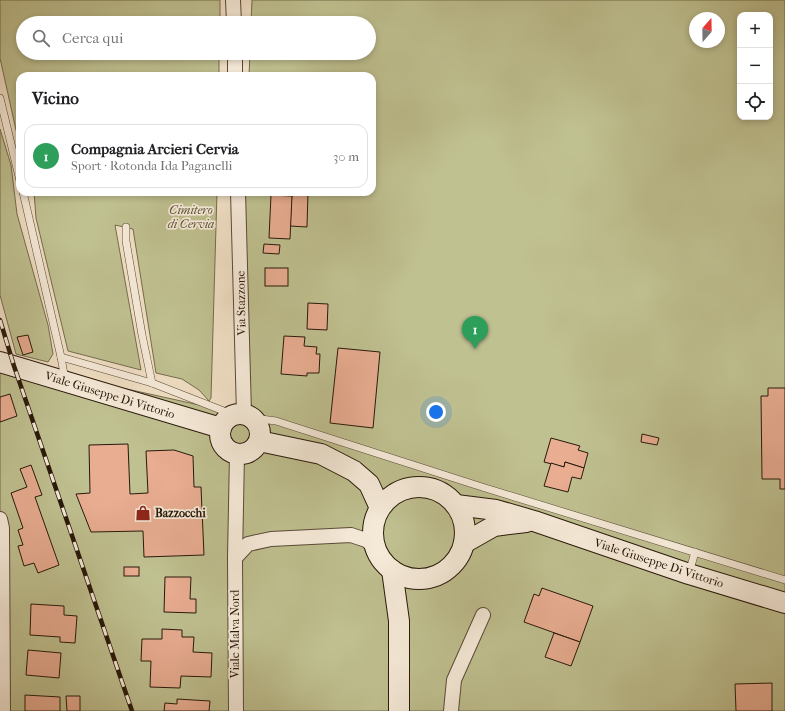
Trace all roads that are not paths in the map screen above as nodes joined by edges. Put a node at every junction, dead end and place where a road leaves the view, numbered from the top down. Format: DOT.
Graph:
graph roads {
  1 [pos="233,0"];
  2 [pos="234,16"];
  3 [pos="235,60"];
  4 [pos="235,72"];
  5 [pos="0,98"];
  6 [pos="16,164"];
  7 [pos="24,196"];
  8 [pos="238,196"];
  9 [pos="126,227"];
  10 [pos="61,357"];
  11 [pos="0,362"];
  12 [pos="66,382"];
  13 [pos="152,383"];
  14 [pos="238,419"];
  15 [pos="259,441"];
  16 [pos="237,454"];
  17 [pos="369,484"];
  18 [pos="409,488"];
  19 [pos="456,505"];
  20 [pos="380,508"];
  21 [pos="0,519"];
  22 [pos="534,521"];
  23 [pos="464,543"];
  24 [pos="375,547"];
  25 [pos="695,552"];
  26 [pos="235,558"];
  27 [pos="392,570"];
  28 [pos="689,574"];
  29 [pos="420,579"];
  30 [pos="785,580"];
  31 [pos="785,603"];
  32 [pos="483,615"];
  33 [pos="399,621"];
  34 [pos="3,711"];
  35 [pos="236,711"];
  36 [pos="399,711"];
  37 [pos="451,711"];
  1 -- 2 [label="street"];
  3 -- 4 [label="street"];
  5 -- 6 [label="lane"];
  7 -- 10 [label="lane"];
  8 -- 14 [label="street, Via Stazzone"];
  9 -- 13 [label="lane"];
  10 -- 12 [label="lane"];
  10 -- 13 [label="lane"];
  11 -- 12 [label="street, Viale Giuseppe Di Vittorio"];
  12 -- 14 [label="street, Viale Giuseppe Di Vittorio"];
  13 -- 14 [label="lane"];
  14 -- 15 [label="street"];
  14 -- 16 [label="street"];
  14 -- 25 [label="lane"];
  15 -- 16 [label="street"];
  15 -- 17 [label="street"];
  16 -- 26 [label="street, Viale Malva Nord"];
  17 -- 18 [label="street"];
  17 -- 20 [label="street"];
  18 -- 19 [label="street"];
  18 -- 20 [label="street"];
  19 -- 22 [label="street, Viale Giuseppe Di Vittorio"];
  19 -- 23 [label="street"];
  20 -- 24 [label="street"];
  21 -- 34 [label="street"];
  22 -- 23 [label="street, Viale Giuseppe Di Vittorio"];
  22 -- 28 [label="street, Viale Giuseppe Di Vittorio"];
  23 -- 29 [label="street"];
  24 -- 26 [label="street"];
  24 -- 27 [label="street"];
  25 -- 28 [label="lane"];
  25 -- 30 [label="lane"];
  26 -- 35 [label="street, Viale Malva Nord"];
  27 -- 29 [label="street"];
  27 -- 33 [label="street"];
  28 -- 31 [label="street, Viale Giuseppe Di Vittorio"];
  29 -- 33 [label="street"];
  32 -- 37 [label="street"];
  33 -- 36 [label="street"];
}
